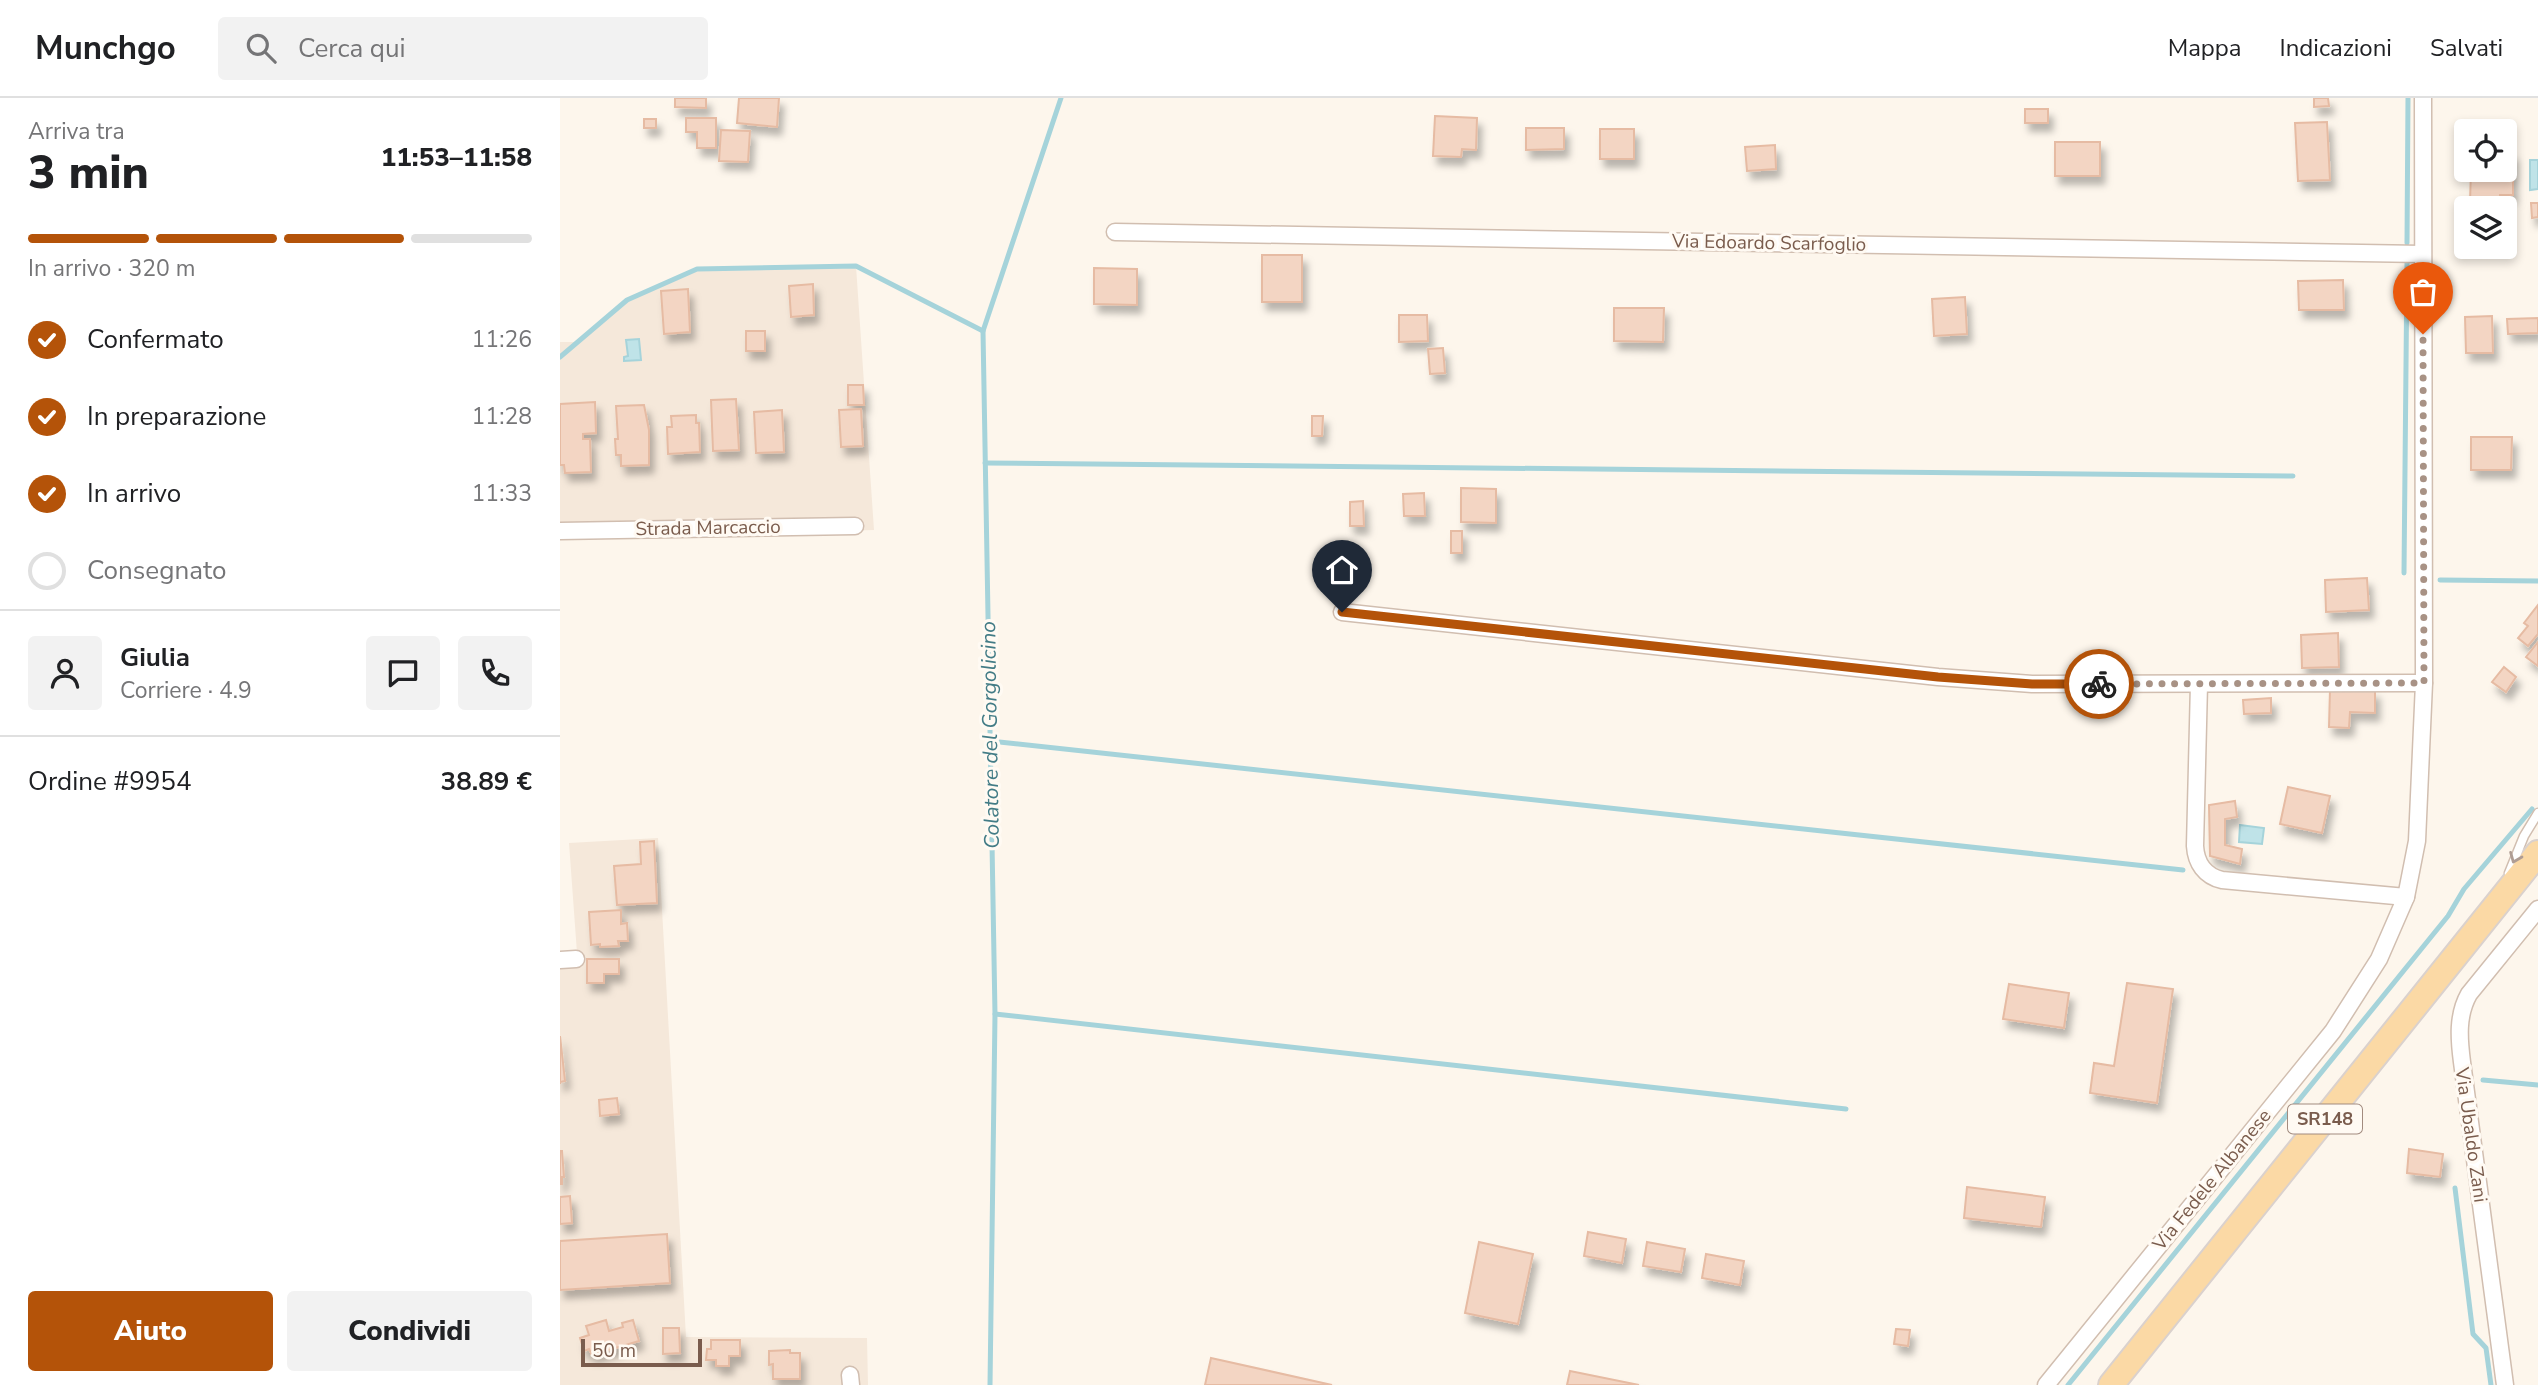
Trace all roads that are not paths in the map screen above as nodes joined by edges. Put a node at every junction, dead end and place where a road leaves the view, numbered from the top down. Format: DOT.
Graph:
graph roads {
  1 [pos="2423,98"];
  2 [pos="1115,232"];
  3 [pos="2422,254"];
  4 [pos="855,526"];
  5 [pos="560,531"];
  6 [pos="1342,612"];
  7 [pos="2424,683"];
  8 [pos="2199,684"];
  9 [pos="2538,813"];
  10 [pos="2538,853"];
  11 [pos="2406,897"];
  12 [pos="2496,905"];
  13 [pos="2538,909"];
  14 [pos="2046,1385"];
  15 [pos="2112,1385"];
  16 [pos="2505,1385"];
  1 -- 3 [label="street, Via Fedele Albanese"];
  2 -- 3 [label="street, Via Edoardo Scarfoglio"];
  3 -- 7 [label="street, Via Fedele Albanese"];
  4 -- 5 [label="street, Strada Marcaccio"];
  6 -- 8 [label="street"];
  7 -- 8 [label="street"];
  7 -- 11 [label="street, Via Fedele Albanese"];
  8 -- 11 [label="street"];
  9 -- 12 [label="lane, one-way"];
  10 -- 12 [label="main road, SR148"];
  11 -- 14 [label="street, Via Fedele Albanese"];
  12 -- 15 [label="main road, SR148"];
  13 -- 16 [label="street, Via Ubaldo Zani"];
}
